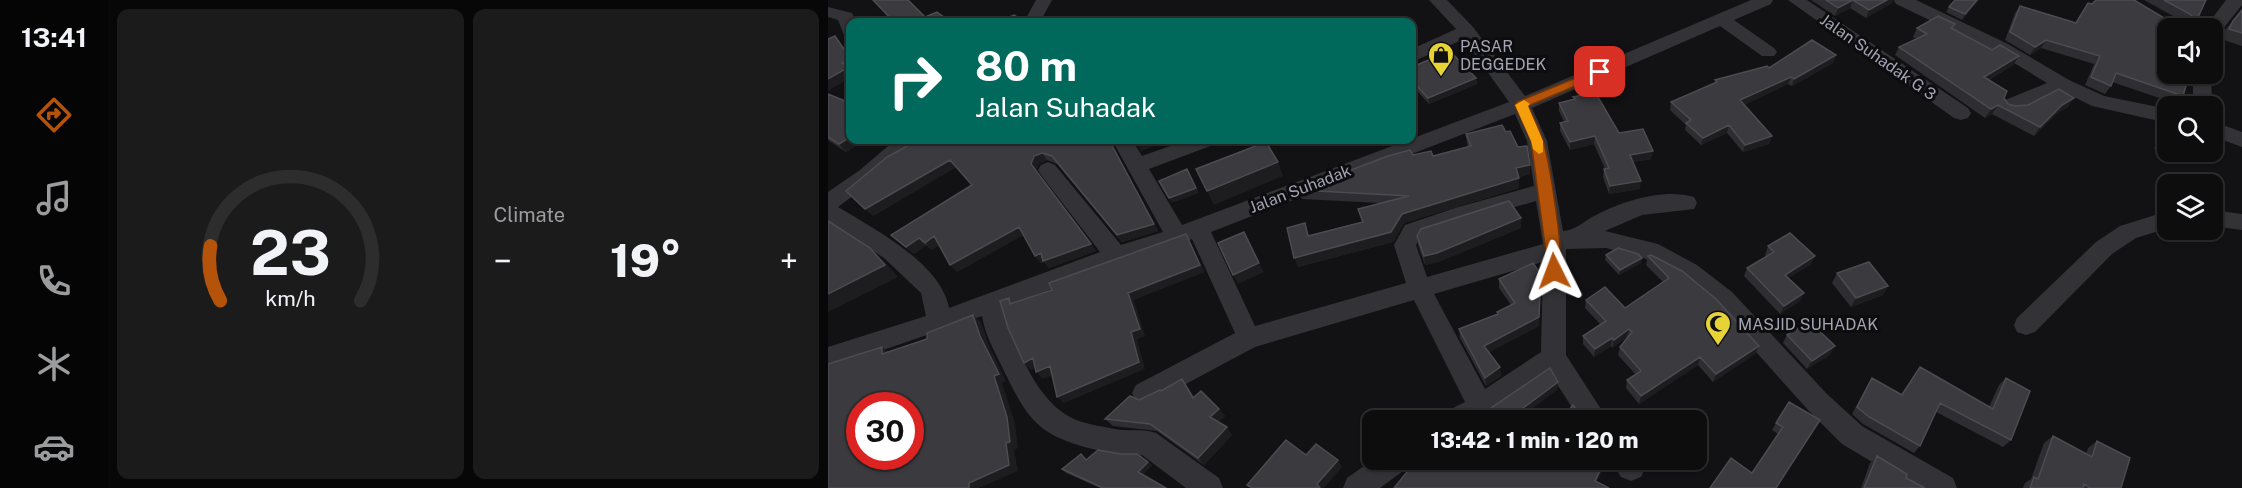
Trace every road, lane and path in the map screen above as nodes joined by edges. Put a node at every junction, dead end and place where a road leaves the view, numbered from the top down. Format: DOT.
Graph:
graph roads {
  1 [pos="1044,0"];
  2 [pos="1437,0"];
  3 [pos="1765,0"];
  4 [pos="1796,0"];
  5 [pos="1902,0"];
  6 [pos="2235,0"];
  7 [pos="828,12"];
  8 [pos="846,18"];
  9 [pos="1034,18"];
  10 [pos="1722,18"];
  11 [pos="2222,18"];
  12 [pos="1467,31"];
  13 [pos="1768,52"];
  14 [pos="1416,54"];
  15 [pos="2062,84"];
  16 [pos="1521,105"];
  17 [pos="2010,106"];
  18 [pos="1961,113"];
  19 [pos="2157,113"];
  20 [pos="2223,133"];
  21 [pos="2242,140"];
  22 [pos="902,144"];
  23 [pos="1124,144"];
  24 [pos="1195,144"];
  25 [pos="1137,166"];
  26 [pos="1048,171"];
  27 [pos="1545,191"];
  28 [pos="1686,202"];
  29 [pos="828,203"];
  30 [pos="828,211"];
  31 [pos="2223,219"];
  32 [pos="2242,222"];
  33 [pos="2157,223"];
  34 [pos="1187,232"];
  35 [pos="1579,236"];
  36 [pos="1554,245"];
  37 [pos="1116,256"];
  38 [pos="1419,288"];
  39 [pos="991,303"];
  40 [pos="939,322"];
  41 [pos="2026,325"];
  42 [pos="1250,338"];
  43 [pos="1553,357"];
  44 [pos="828,358"];
  45 [pos="1145,393"];
  46 [pos="1481,407"];
  47 [pos="1475,410"];
  48 [pos="1588,410"];
  49 [pos="1382,470"];
  50 [pos="1209,488"];
  51 [pos="1357,488"];
  52 [pos="1943,488"];
  1 -- 9 [label="street"];
  2 -- 12 [label="street"];
  3 -- 10 [label="street, Jalan Suhadak"];
  4 -- 18 [label="street, Jalan Suhadak G 3"];
  5 -- 15 [label="street"];
  6 -- 11 [label="street"];
  7 -- 8 [label="street"];
  10 -- 13 [label="street"];
  10 -- 16 [label="street, Jalan Suhadak"];
  12 -- 14 [label="street"];
  12 -- 16 [label="street"];
  15 -- 17 [label="street"];
  15 -- 19 [label="street"];
  16 -- 27 [label="street"];
  16 -- 34 [label="street, Jalan Suhadak"];
  20 -- 21 [label="street"];
  22 -- 29 [label="street"];
  23 -- 25 [label="street"];
  24 -- 25 [label="street"];
  25 -- 34 [label="street"];
  26 -- 37 [label="street"];
  27 -- 36 [label="street"];
  27 -- 38 [label="street"];
  28 -- 35 [label="street"];
  30 -- 40 [label="street"];
  31 -- 32 [label="street"];
  33 -- 41 [label="street"];
  34 -- 37 [label="street, Jalan Suhadak"];
  34 -- 42 [label="street"];
  35 -- 36 [label="street"];
  35 -- 52 [label="street"];
  36 -- 38 [label="street"];
  36 -- 43 [label="street"];
  37 -- 39 [label="street, Jalan Suhadak"];
  38 -- 42 [label="street"];
  38 -- 46 [label="street"];
  39 -- 40 [label="street, Jalan Suhadak"];
  39 -- 50 [label="street"];
  40 -- 44 [label="street, Jalan Suhadak"];
  42 -- 45 [label="street"];
  43 -- 46 [label="street"];
  43 -- 48 [label="street"];
  46 -- 47 [label="street"];
  49 -- 51 [label="street"];
}
